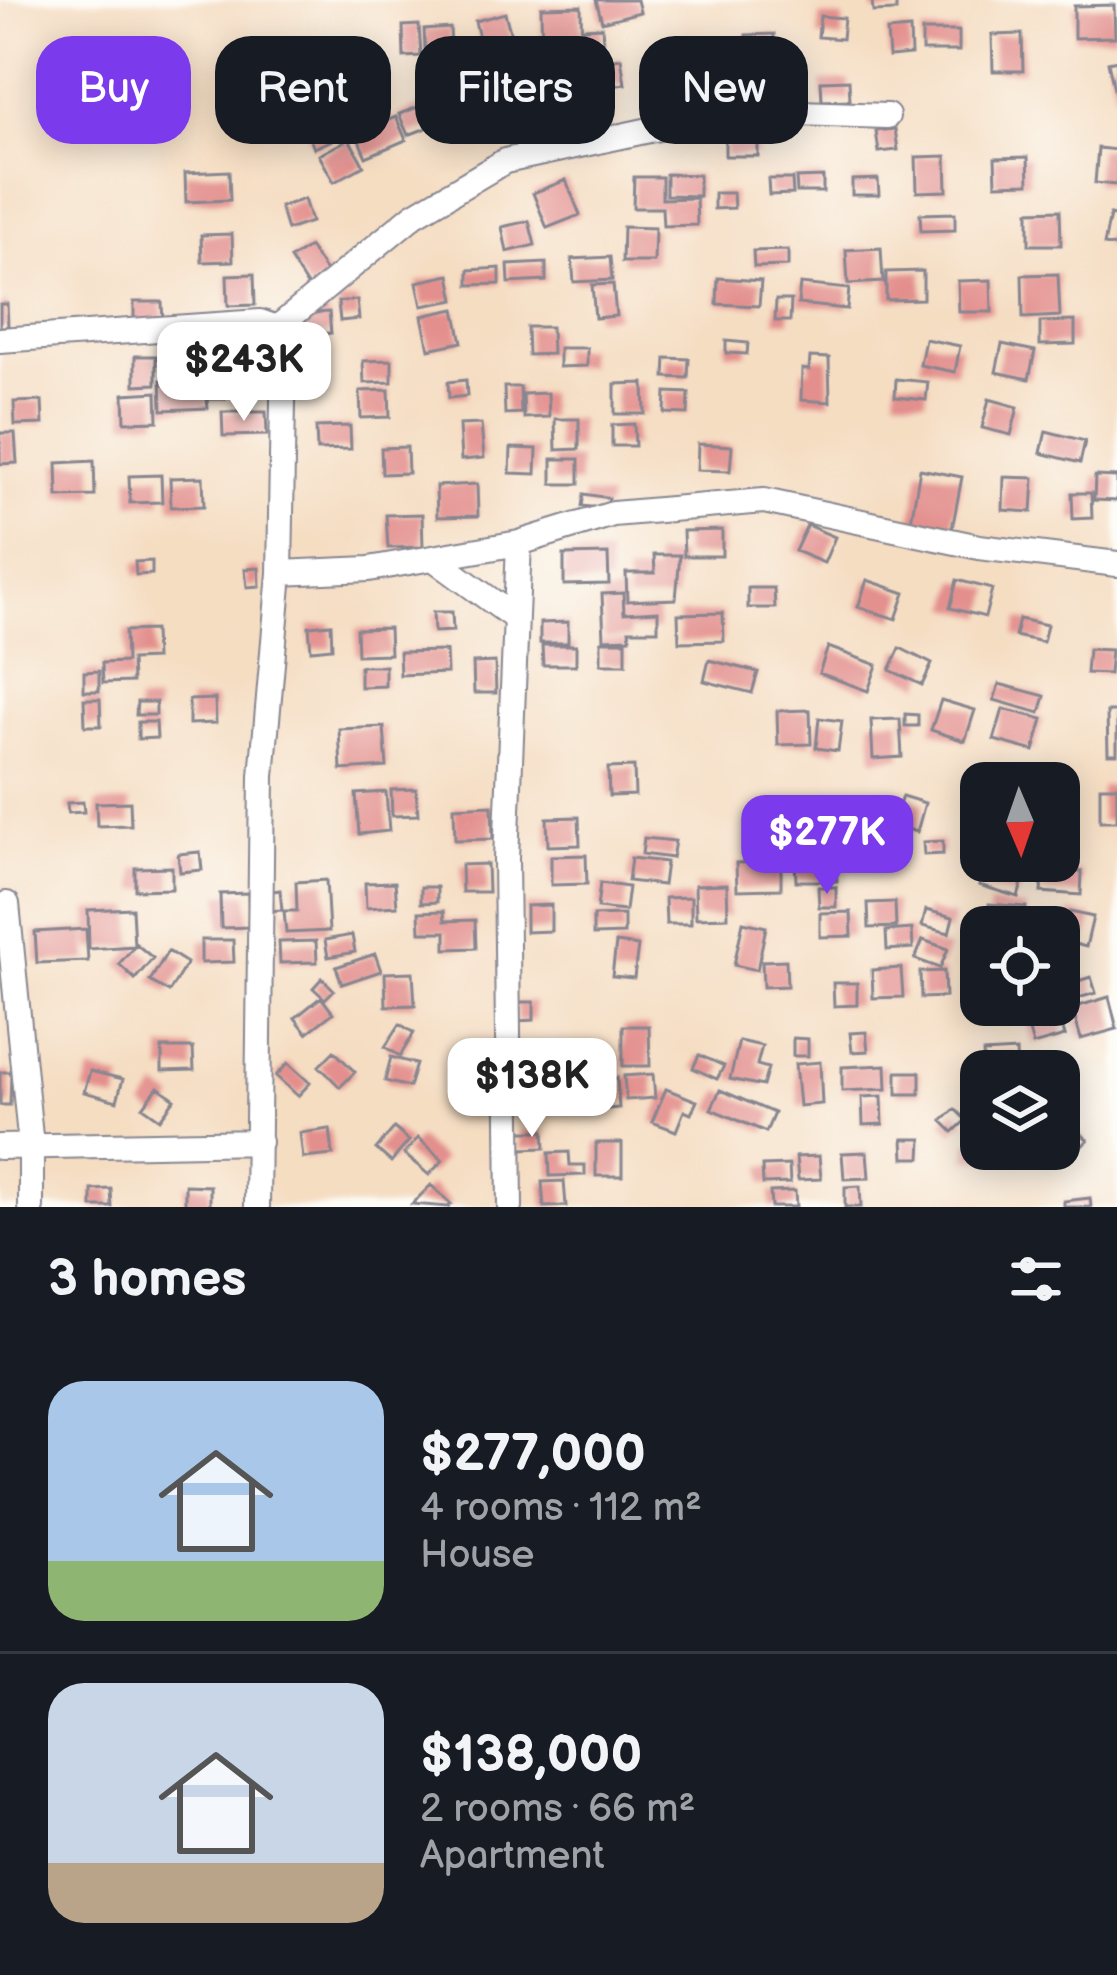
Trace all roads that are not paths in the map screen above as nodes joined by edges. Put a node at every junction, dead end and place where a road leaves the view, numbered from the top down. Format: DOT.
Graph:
graph roads {
  1 [pos="887,116"];
  2 [pos="277,328"];
  3 [pos="0,340"];
  4 [pos="519,543"];
  5 [pos="433,558"];
  6 [pos="1117,564"];
  7 [pos="280,572"];
  8 [pos="515,618"];
  9 [pos="8,904"];
  10 [pos="260,1142"];
  11 [pos="0,1147"];
  12 [pos="31,1147"];
  13 [pos="31,1207"];
  14 [pos="257,1207"];
  15 [pos="510,1207"];
  1 -- 2 [label="street"];
  2 -- 3 [label="street"];
  2 -- 7 [label="street"];
  4 -- 5 [label="street"];
  4 -- 6 [label="street"];
  4 -- 8 [label="street"];
  5 -- 7 [label="street"];
  5 -- 8 [label="street"];
  7 -- 10 [label="street"];
  8 -- 15 [label="street"];
  9 -- 12 [label="street"];
  10 -- 12 [label="street"];
  10 -- 14 [label="street"];
  11 -- 12 [label="street"];
  12 -- 13 [label="street"];
}
